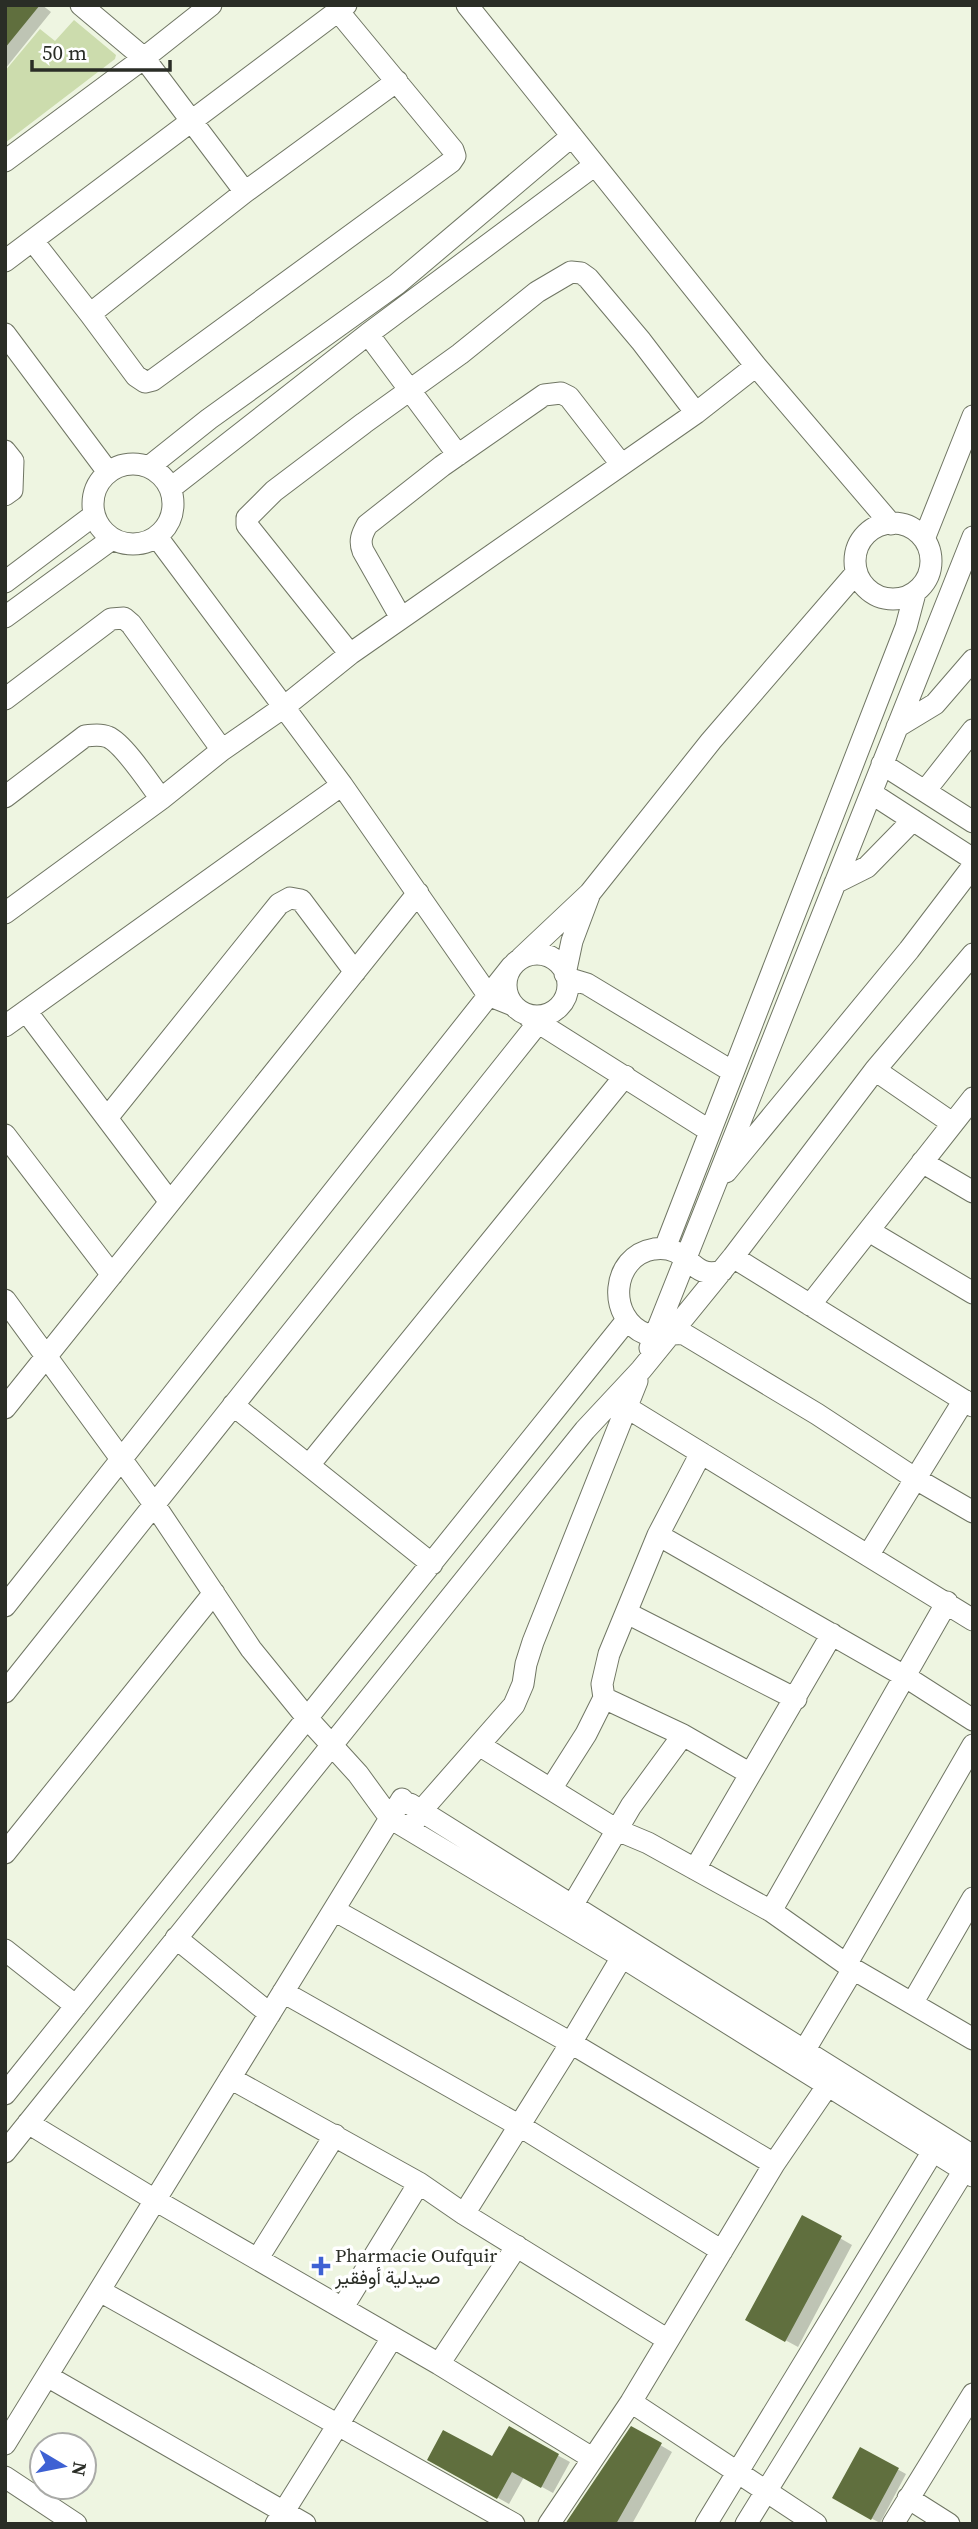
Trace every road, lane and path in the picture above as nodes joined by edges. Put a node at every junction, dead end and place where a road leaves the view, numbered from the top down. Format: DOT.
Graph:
graph roads {
  1 [pos="81,5"];
  2 [pos="211,5"];
  3 [pos="467,5"];
  4 [pos="342,8"];
  5 [pos="144,58"];
  6 [pos="397,81"];
  7 [pos="191,122"];
  8 [pos="572,136"];
  9 [pos="5,161"];
  10 [pos="595,165"];
  11 [pos="245,192"];
  12 [pos="33,241"];
  13 [pos="5,261"];
  14 [pos="90,314"];
  15 [pos="5,334"];
  16 [pos="368,334"];
  17 [pos="756,366"];
  18 [pos="409,390"];
  19 [pos="696,413"];
  20 [pos="973,416"];
  21 [pos="5,451"];
  22 [pos="458,455"];
  23 [pos="621,464"];
  24 [pos="150,466"];
  25 [pos="108,472"];
  26 [pos="171,488"];
  27 [pos="5,495"];
  28 [pos="94,516"];
  29 [pos="891,524"];
  30 [pos="157,537"];
  31 [pos="973,537"];
  32 [pos="112,539"];
  33 [pos="924,539"];
  34 [pos="856,573"];
  35 [pos="5,582"];
  36 [pos="915,593"];
  37 [pos="5,617"];
  38 [pos="401,618"];
  39 [pos="349,654"];
  40 [pos="973,660"];
  41 [pos="5,699"];
  42 [pos="284,707"];
  43 [pos="897,727"];
  44 [pos="973,730"];
  45 [pos="222,750"];
  46 [pos="882,764"];
  47 [pos="342,785"];
  48 [pos="925,790"];
  49 [pos="870,793"];
  50 [pos="5,797"];
  51 [pos="161,799"];
  52 [pos="913,820"];
  53 [pos="973,822"];
  54 [pos="973,859"];
  55 [pos="973,866"];
  56 [pos="835,883"];
  57 [pos="418,892"];
  58 [pos="590,893"];
  59 [pos="5,913"];
  60 [pos="973,954"];
  61 [pos="516,963"];
  62 [pos="355,972"];
  63 [pos="566,976"];
  64 [pos="488,995"];
  65 [pos="26,1011"];
  66 [pos="531,1013"];
  67 [pos="5,1026"];
  68 [pos="875,1070"];
  69 [pos="733,1072"];
  70 [pos="625,1076"];
  71 [pos="973,1098"];
  72 [pos="107,1118"];
  73 [pos="952,1123"];
  74 [pos="710,1131"];
  75 [pos="5,1135"];
  76 [pos="922,1162"];
  77 [pos="714,1186"];
  78 [pos="973,1192"];
  79 [pos="170,1202"];
  80 [pos="869,1231"];
  81 [pos="665,1248"];
  82 [pos="686,1256"];
  83 [pos="728,1264"];
  84 [pos="112,1275"];
  85 [pos="973,1293"];
  86 [pos="5,1300"];
  87 [pos="810,1304"];
  88 [pos="627,1320"];
  89 [pos="663,1334"];
  90 [pos="47,1356"];
  91 [pos="641,1370"];
  92 [pos="968,1403"];
  93 [pos="233,1405"];
  94 [pos="5,1408"];
  95 [pos="631,1410"];
  96 [pos="701,1453"];
  97 [pos="122,1459"];
  98 [pos="309,1465"];
  99 [pos="916,1479"];
  100 [pos="154,1504"];
  101 [pos="973,1512"];
  102 [pos="658,1535"];
  103 [pos="869,1554"];
  104 [pos="432,1564"];
  105 [pos="214,1593"];
  106 [pos="947,1602"];
  107 [pos="5,1606"];
  108 [pos="627,1613"];
  109 [pos="973,1619"];
  110 [pos="832,1634"];
  111 [pos="906,1677"];
  112 [pos="5,1692"];
  113 [pos="604,1698"];
  114 [pos="796,1699"];
  115 [pos="307,1718"];
  116 [pos="973,1720"];
  117 [pos="683,1735"];
  118 [pos="331,1744"];
  119 [pos="479,1745"];
  120 [pos="973,1745"];
  121 [pos="749,1773"];
  122 [pos="358,1774"];
  123 [pos="551,1789"];
  124 [pos="402,1799"];
  125 [pos="390,1818"];
  126 [pos="416,1820"];
  127 [pos="617,1830"];
  128 [pos="5,1853"];
  129 [pos="695,1869"];
  130 [pos="973,1898"];
  131 [pos="572,1906"];
  132 [pos="334,1910"];
  133 [pos="771,1911"];
  134 [pos="176,1938"];
  135 [pos="5,1950"];
  136 [pos="622,1957"];
  137 [pos="850,1966"];
  138 [pos="284,1992"];
  139 [pos="913,2002"];
  140 [pos="76,2006"];
  141 [pos="270,2014"];
  142 [pos="973,2039"];
  143 [pos="571,2043"];
  144 [pos="804,2051"];
  145 [pos="230,2078"];
  146 [pos="828,2085"];
  147 [pos="5,2094"];
  148 [pos="28,2123"];
  149 [pos="520,2126"];
  150 [pos="335,2135"];
  151 [pos="938,2144"];
  152 [pos="5,2152"];
  153 [pos="774,2164"];
  154 [pos="971,2164"];
  155 [pos="419,2183"];
  156 [pos="155,2200"];
  157 [pos="464,2214"];
  158 [pos="517,2246"];
  159 [pos="722,2251"];
  160 [pos="258,2259"];
  161 [pos="100,2291"];
  162 [pos="343,2307"];
  163 [pos="392,2339"];
  164 [pos="668,2340"];
  165 [pos="439,2364"];
  166 [pos="47,2376"];
  167 [pos="973,2394"];
  168 [pos="631,2402"];
  169 [pos="967,2418"];
  170 [pos="337,2426"];
  171 [pos="5,2444"];
  172 [pos="592,2458"];
  173 [pos="739,2472"];
  174 [pos="5,2477"];
  175 [pos="767,2490"];
  176 [pos="908,2498"];
  177 [pos="279,2517"];
  178 [pos="76,2524"];
  179 [pos="305,2524"];
  180 [pos="514,2524"];
  181 [pos="549,2524"];
  182 [pos="706,2524"];
  183 [pos="746,2524"];
  184 [pos="816,2524"];
  185 [pos="893,2524"];
  186 [pos="949,2524"];
  1 -- 5 [label="street"];
  2 -- 5 [label="street"];
  3 -- 8 [label="street"];
  4 -- 6 [label="street"];
  4 -- 7 [label="street"];
  5 -- 7 [label="street"];
  5 -- 9 [label="street"];
  6 -- 11 [label="street"];
  6 -- 14 [label="street"];
  7 -- 11 [label="street"];
  7 -- 12 [label="street"];
  8 -- 10 [label="street"];
  8 -- 24 [label="street"];
  10 -- 16 [label="street"];
  10 -- 17 [label="street"];
  11 -- 14 [label="street"];
  12 -- 13 [label="street"];
  12 -- 14 [label="street"];
  15 -- 25 [label="street"];
  16 -- 18 [label="street"];
  16 -- 26 [label="street"];
  17 -- 19 [label="street"];
  17 -- 29 [label="street"];
  18 -- 19 [label="street"];
  18 -- 22 [label="street"];
  18 -- 39 [label="street"];
  19 -- 23 [label="street"];
  20 -- 33 [label="street"];
  21 -- 27 [label="street"];
  22 -- 23 [label="street"];
  22 -- 38 [label="street"];
  23 -- 38 [label="street"];
  24 -- 25 [label="street"];
  24 -- 26 [label="street"];
  25 -- 28 [label="street"];
  26 -- 30 [label="street"];
  28 -- 32 [label="street"];
  28 -- 35 [label="street"];
  29 -- 33 [label="street"];
  29 -- 34 [label="street"];
  30 -- 32 [label="street"];
  30 -- 42 [label="street"];
  31 -- 43 [label="street"];
  32 -- 37 [label="street"];
  33 -- 36 [label="street"];
  34 -- 36 [label="street"];
  34 -- 58 [label="street"];
  36 -- 69 [label="street"];
  38 -- 39 [label="street"];
  39 -- 42 [label="street"];
  40 -- 43 [label="street"];
  41 -- 45 [label="street"];
  42 -- 45 [label="street"];
  42 -- 47 [label="street"];
  43 -- 46 [label="street"];
  44 -- 48 [label="street"];
  45 -- 51 [label="street"];
  46 -- 48 [label="street"];
  46 -- 49 [label="street"];
  47 -- 57 [label="street"];
  47 -- 65 [label="street"];
  48 -- 53 [label="street"];
  49 -- 52 [label="street"];
  49 -- 56 [label="street"];
  50 -- 51 [label="street"];
  51 -- 59 [label="street"];
  52 -- 54 [label="street"];
  52 -- 56 [label="street"];
  55 -- 77 [label="street"];
  56 -- 77 [label="street"];
  57 -- 62 [label="street"];
  57 -- 64 [label="street"];
  58 -- 61 [label="street"];
  58 -- 63 [label="street"];
  60 -- 68 [label="street"];
  61 -- 63 [label="street"];
  61 -- 64 [label="street"];
  61 -- 66 [label="street"];
  62 -- 72 [label="street"];
  62 -- 79 [label="street"];
  63 -- 66 [label="street"];
  63 -- 69 [label="street"];
  64 -- 66 [label="street"];
  64 -- 97 [label="street"];
  65 -- 67 [label="street"];
  65 -- 72 [label="street"];
  66 -- 70 [label="street"];
  66 -- 93 [label="street"];
  68 -- 73 [label="street"];
  68 -- 83 [label="street"];
  69 -- 74 [label="street"];
  70 -- 74 [label="street"];
  70 -- 98 [label="street"];
  71 -- 73 [label="street"];
  72 -- 79 [label="street"];
  73 -- 76 [label="street"];
  74 -- 81 [label="street"];
  75 -- 84 [label="street"];
  76 -- 78 [label="street"];
  76 -- 80 [label="street"];
  77 -- 82 [label="street"];
  79 -- 84 [label="street"];
  80 -- 85 [label="street"];
  80 -- 87 [label="street"];
  81 -- 82 [label="street"];
  81 -- 88 [label="street"];
  82 -- 83 [label="street"];
  82 -- 89 [label="street"];
  83 -- 87 [label="street"];
  83 -- 89 [label="street"];
  84 -- 90 [label="street"];
  86 -- 90 [label="street"];
  87 -- 92 [label="street"];
  88 -- 89 [label="street"];
  88 -- 104 [label="street"];
  89 -- 91 [label="street"];
  89 -- 99 [label="street"];
  90 -- 94 [label="street"];
  90 -- 97 [label="street"];
  91 -- 118 [label="street"];
  91 -- 119 [label="street"];
  92 -- 99 [label="street"];
  93 -- 98 [label="street"];
  93 -- 100 [label="street"];
  95 -- 96 [label="street"];
  96 -- 102 [label="street"];
  96 -- 103 [label="street"];
  97 -- 100 [label="street"];
  97 -- 107 [label="street"];
  98 -- 104 [label="street"];
  99 -- 101 [label="street"];
  99 -- 103 [label="street"];
  100 -- 105 [label="street"];
  100 -- 112 [label="street"];
  102 -- 108 [label="street"];
  102 -- 110 [label="street"];
  103 -- 106 [label="street"];
  104 -- 115 [label="street"];
  105 -- 115 [label="street"];
  105 -- 128 [label="street"];
  106 -- 109 [label="street"];
  106 -- 111 [label="street"];
  108 -- 113 [label="street"];
  108 -- 114 [label="street"];
  110 -- 111 [label="street"];
  110 -- 114 [label="street"];
  111 -- 116 [label="street"];
  111 -- 133 [label="street"];
  113 -- 117 [label="street"];
  113 -- 123 [label="street"];
  114 -- 121 [label="street"];
  115 -- 118 [label="street"];
  115 -- 140 [label="street"];
  117 -- 121 [label="street"];
  117 -- 127 [label="street"];
  118 -- 122 [label="street"];
  118 -- 134 [label="street"];
  119 -- 123 [label="street"];
  119 -- 126 [label="street"];
  120 -- 137 [label="street"];
  121 -- 129 [label="street"];
  122 -- 124 [label="street"];
  122 -- 125 [label="street"];
  123 -- 127 [label="street"];
  124 -- 125 [label="street"];
  124 -- 126 [label="street"];
  125 -- 126 [label="street"];
  125 -- 132 [label="street"];
  126 -- 131 [label="street"];
  126 -- 136 [label="street"];
  127 -- 129 [label="street"];
  127 -- 131 [label="street"];
  129 -- 133 [label="street"];
  130 -- 139 [label="street"];
  131 -- 144 [label="street"];
  132 -- 138 [label="street"];
  132 -- 143 [label="street"];
  133 -- 137 [label="street"];
  134 -- 141 [label="street"];
  134 -- 148 [label="street"];
  135 -- 140 [label="street"];
  136 -- 143 [label="street"];
  136 -- 146 [label="street"];
  137 -- 139 [label="street"];
  137 -- 144 [label="street"];
  138 -- 141 [label="street"];
  138 -- 149 [label="street"];
  139 -- 142 [label="street"];
  140 -- 147 [label="street"];
  141 -- 145 [label="street"];
  143 -- 149 [label="street"];
  143 -- 153 [label="street"];
  144 -- 151 [label="street"];
  145 -- 150 [label="street"];
  145 -- 156 [label="street"];
  146 -- 151 [label="street"];
  146 -- 153 [label="street"];
  148 -- 152 [label="street"];
  148 -- 156 [label="street"];
  149 -- 157 [label="street"];
  149 -- 159 [label="street"];
  150 -- 155 [label="street"];
  150 -- 160 [label="street"];
  151 -- 154 [label="street"];
  151 -- 173 [label="street"];
  153 -- 159 [label="street"];
  154 -- 175 [label="street"];
  155 -- 157 [label="street"];
  155 -- 162 [label="street"];
  156 -- 160 [label="street"];
  156 -- 161 [label="street"];
  157 -- 158 [label="street"];
  158 -- 164 [label="street"];
  158 -- 165 [label="street"];
  159 -- 164 [label="street"];
  160 -- 162 [label="street"];
  161 -- 166 [label="street"];
  161 -- 170 [label="street"];
  162 -- 163 [label="street"];
  163 -- 165 [label="street"];
  163 -- 170 [label="street"];
  164 -- 168 [label="street"];
  165 -- 172 [label="street"];
  166 -- 171 [label="street"];
  166 -- 177 [label="street"];
  167 -- 169 [label="street"];
  168 -- 172 [label="street"];
  168 -- 173 [label="street"];
  169 -- 176 [label="street"];
  170 -- 177 [label="street"];
  170 -- 180 [label="street"];
  172 -- 181 [label="street"];
  173 -- 175 [label="street"];
  173 -- 182 [label="street"];
  174 -- 178 [label="street"];
  175 -- 183 [label="street"];
  175 -- 184 [label="street"];
  176 -- 185 [label="street"];
  176 -- 186 [label="street"];
  177 -- 179 [label="street"];
}
